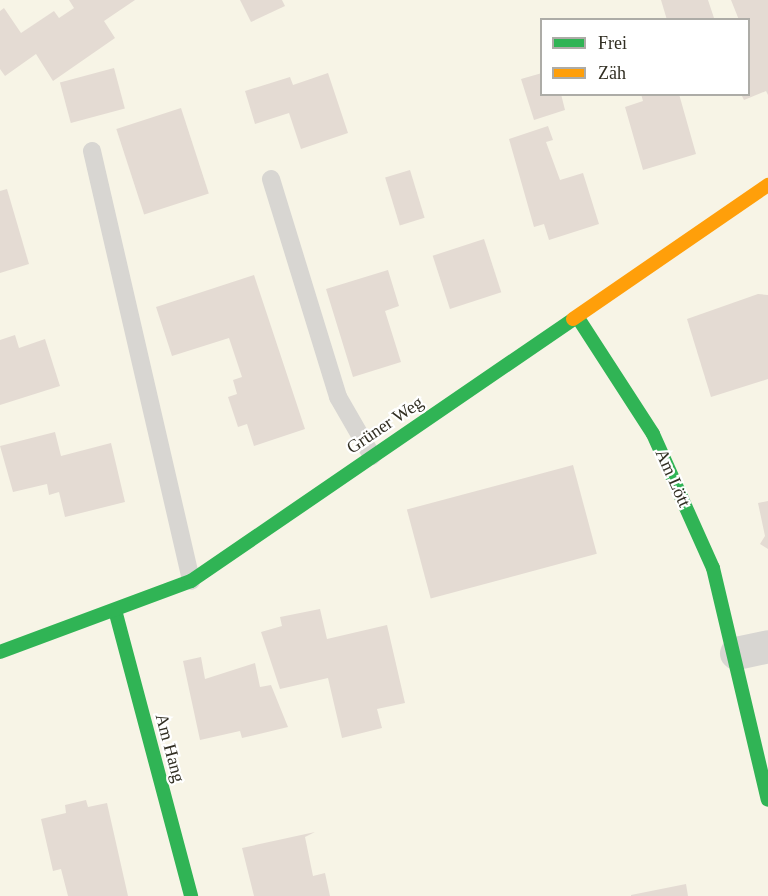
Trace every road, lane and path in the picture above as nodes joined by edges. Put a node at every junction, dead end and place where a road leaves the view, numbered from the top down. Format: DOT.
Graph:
graph roads {
  1 [pos="92,151"];
  2 [pos="271,179"];
  3 [pos="768,185"];
  4 [pos="578,318"];
  5 [pos="372,456"];
  6 [pos="191,581"];
  7 [pos="115,610"];
  8 [pos="768,646"];
  9 [pos="0,652"];
  10 [pos="736,653"];
  11 [pos="768,800"];
  12 [pos="191,896"];
  1 -- 6 [label="lane"];
  2 -- 5 [label="lane"];
  3 -- 4 [label="street, Grüner Weg"];
  4 -- 5 [label="street, Grüner Weg"];
  4 -- 10 [label="street, Am Lött"];
  5 -- 6 [label="street, Grüner Weg"];
  6 -- 7 [label="street, Grüner Weg"];
  7 -- 9 [label="street, Grüner Weg"];
  7 -- 12 [label="street, Am Hang"];
  8 -- 10 [label="street"];
  10 -- 11 [label="street, Am Lött"];
}
